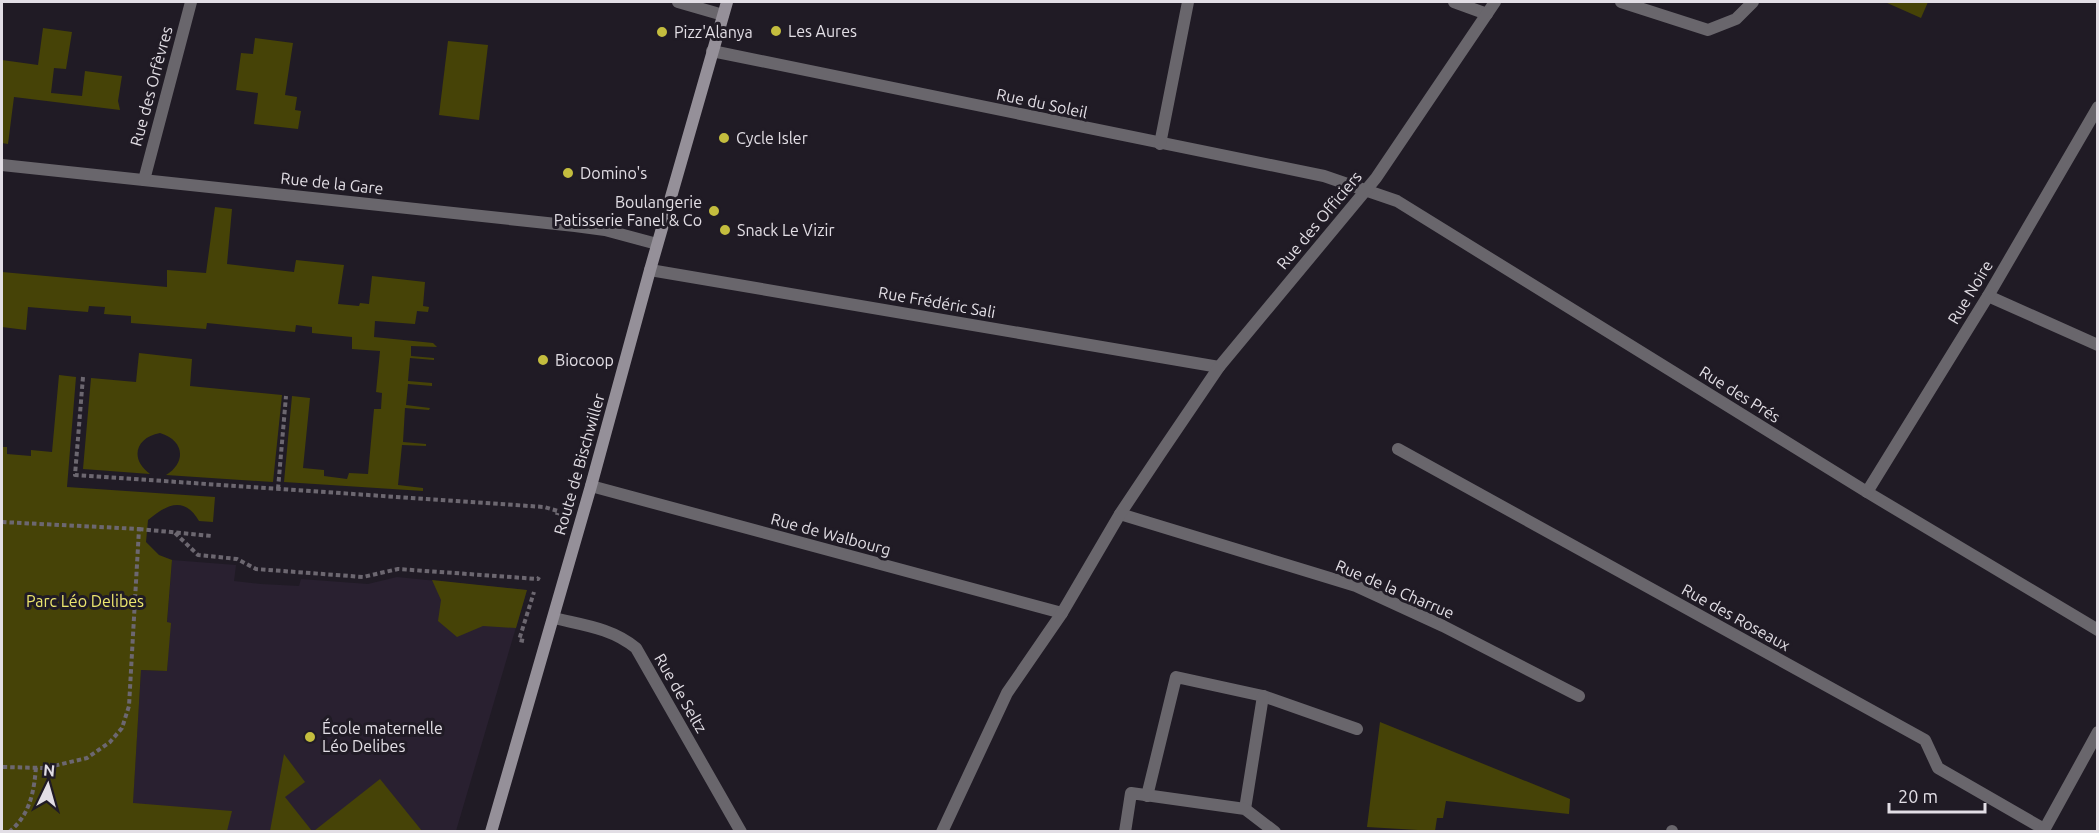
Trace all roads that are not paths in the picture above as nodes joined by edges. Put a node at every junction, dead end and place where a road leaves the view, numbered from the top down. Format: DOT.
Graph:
graph roads {
  1 [pos="191,2"];
  2 [pos="678,2"];
  3 [pos="727,2"];
  4 [pos="1188,2"];
  5 [pos="1454,2"];
  6 [pos="1495,2"];
  7 [pos="1621,2"];
  8 [pos="1753,2"];
  9 [pos="1486,14"];
  10 [pos="723,15"];
  11 [pos="712,51"];
  12 [pos="2097,107"];
  13 [pos="1160,144"];
  14 [pos="2,165"];
  15 [pos="144,180"];
  16 [pos="1364,190"];
  17 [pos="657,244"];
  18 [pos="650,270"];
  19 [pos="1988,296"];
  20 [pos="2097,345"];
  21 [pos="1219,367"];
  22 [pos="1398,449"];
  23 [pos="591,486"];
  24 [pos="1867,492"];
  25 [pos="1120,514"];
  26 [pos="1062,613"];
  27 [pos="554,618"];
  28 [pos="2097,630"];
  29 [pos="1263,696"];
  30 [pos="1579,696"];
  31 [pos="1357,729"];
  32 [pos="2097,732"];
  33 [pos="1147,796"];
  34 [pos="1245,809"];
  35 [pos="2044,830"];
  36 [pos="491,831"];
  37 [pos="741,831"];
  38 [pos="942,831"];
  39 [pos="1125,831"];
  40 [pos="1275,831"];
  1 -- 15 [label="street, Rue des Orfèvres"];
  2 -- 10 [label="street"];
  3 -- 10 [label="main road, Route de Bischwiller"];
  4 -- 13 [label="street"];
  5 -- 9 [label="street"];
  6 -- 9 [label="street, Rue des Officiers"];
  7 -- 8 [label="street"];
  9 -- 16 [label="street, Rue des Officiers"];
  10 -- 11 [label="main road, Route de Bischwiller"];
  11 -- 13 [label="street, Rue du Soleil"];
  11 -- 17 [label="main road, Route de Bischwiller"];
  12 -- 19 [label="street, Rue Noire"];
  13 -- 16 [label="street, Rue du Soleil"];
  14 -- 15 [label="street, Rue de la Gare"];
  15 -- 17 [label="street, Rue de la Gare"];
  16 -- 21 [label="street, Rue des Officiers"];
  16 -- 24 [label="street, Rue des Prés"];
  17 -- 18 [label="main road, Route de Bischwiller"];
  18 -- 21 [label="street, Rue Frédéric Sali"];
  18 -- 23 [label="main road, Route de Bischwiller"];
  19 -- 20 [label="street"];
  19 -- 24 [label="street, Rue Noire"];
  21 -- 25 [label="street, Rue des Officiers"];
  22 -- 35 [label="street, Rue des Roseaux"];
  23 -- 26 [label="street, Rue de Walbourg"];
  23 -- 27 [label="main road, Route de Bischwiller"];
  24 -- 28 [label="street, Rue des Prés"];
  25 -- 26 [label="street"];
  25 -- 30 [label="street, Rue de la Charrue"];
  26 -- 38 [label="street"];
  27 -- 36 [label="main road, Route de Bischwiller"];
  27 -- 37 [label="street, Rue de Seltz"];
  29 -- 31 [label="street"];
  29 -- 33 [label="street"];
  29 -- 34 [label="street"];
  32 -- 35 [label="street"];
  33 -- 34 [label="street"];
  33 -- 39 [label="street"];
  34 -- 40 [label="street"];
}
